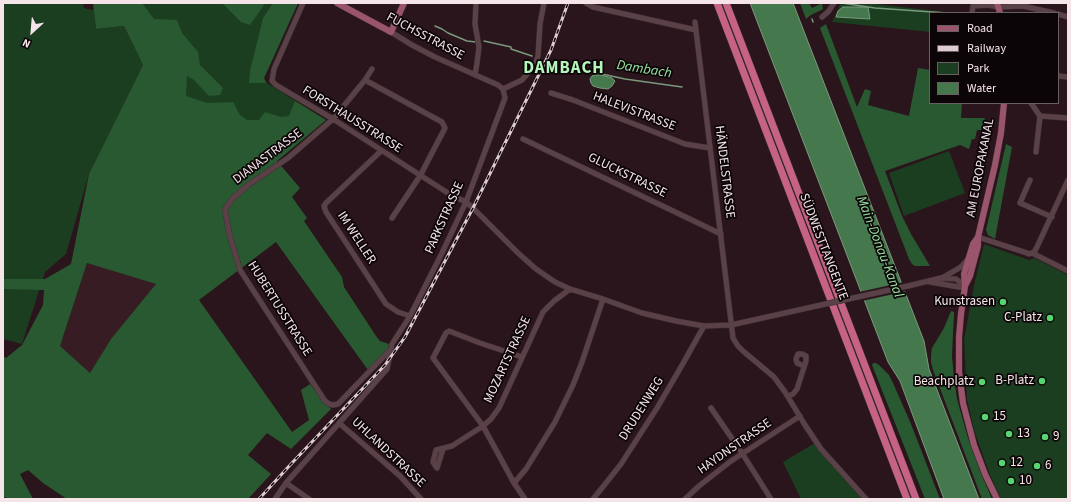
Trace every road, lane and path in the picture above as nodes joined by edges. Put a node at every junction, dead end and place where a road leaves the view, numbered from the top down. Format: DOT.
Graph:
graph roads {
  1 [pos="303,3"];
  2 [pos="337,3"];
  3 [pos="404,3"];
  4 [pos="476,3"];
  5 [pos="544,3"];
  6 [pos="586,3"];
  7 [pos="717,3"];
  8 [pos="726,3"];
  9 [pos="834,3"];
  10 [pos="972,5"];
  11 [pos="998,8"];
  12 [pos="1050,12"];
  13 [pos="822,17"];
  14 [pos="695,22"];
  15 [pos="696,30"];
  16 [pos="391,32"];
  17 [pos="372,69"];
  18 [pos="475,75"];
  19 [pos="365,80"];
  20 [pos="503,89"];
  21 [pos="551,93"];
  22 [pos="1004,104"];
  23 [pos="1032,104"];
  24 [pos="1040,116"];
  25 [pos="1068,118"];
  26 [pos="332,119"];
  27 [pos="523,139"];
  28 [pos="710,148"];
  29 [pos="382,151"];
  30 [pos="1036,152"];
  31 [pos="420,176"];
  32 [pos="1030,180"];
  33 [pos="1068,180"];
  34 [pos="466,202"];
  35 [pos="225,209"];
  36 [pos="1052,217"];
  37 [pos="392,218"];
  38 [pos="721,234"];
  39 [pos="978,237"];
  40 [pos="1029,253"];
  41 [pos="968,259"];
  42 [pos="1068,271"];
  43 [pos="942,278"];
  44 [pos="927,282"];
  45 [pos="965,286"];
  46 [pos="570,289"];
  47 [pos="603,299"];
  48 [pos="410,316"];
  49 [pos="731,325"];
  50 [pos="704,326"];
  51 [pos="390,350"];
  52 [pos="522,357"];
  53 [pos="804,366"];
  54 [pos="788,396"];
  55 [pos="338,404"];
  56 [pos="712,408"];
  57 [pos="800,416"];
  58 [pos="339,423"];
  59 [pos="483,426"];
  60 [pos="443,449"];
  61 [pos="742,453"];
  62 [pos="286,483"];
  63 [pos="514,483"];
  64 [pos="275,499"];
  65 [pos="309,499"];
  66 [pos="421,499"];
  67 [pos="525,499"];
  68 [pos="593,499"];
  69 [pos="685,499"];
  70 [pos="771,499"];
  71 [pos="866,499"];
  72 [pos="907,499"];
  73 [pos="916,499"];
  74 [pos="997,499"];
  1 -- 26 [label="street, FORSTHAUSSTRASSE"];
  2 -- 16 [label="main road, FUCHSSTRASSE"];
  3 -- 16 [label="main road"];
  4 -- 18 [label="street"];
  5 -- 20 [label="street"];
  6 -- 15 [label="street"];
  7 -- 72 [label="highway, SÜDWESTTANGENTE"];
  8 -- 73 [label="highway, SÜDWESTTANGENTE"];
  9 -- 13 [label="street"];
  10 -- 11 [label="street"];
  11 -- 12 [label="street"];
  14 -- 15 [label="street, HÄNDELSTRASSE"];
  15 -- 28 [label="street, HÄNDELSTRASSE"];
  16 -- 18 [label="street, FUCHSSTRASSE"];
  17 -- 19 [label="street, DIANASTRASSE"];
  18 -- 20 [label="street, FUCHSSTRASSE"];
  19 -- 26 [label="street, DIANASTRASSE"];
  19 -- 31 [label="street"];
  20 -- 34 [label="street, PARKSTRASSE"];
  21 -- 28 [label="street, HALEVISTRASSE"];
  22 -- 39 [label="main road, AM EUROPAKANAL"];
  23 -- 24 [label="street"];
  24 -- 25 [label="street"];
  24 -- 30 [label="street"];
  26 -- 29 [label="street, FORSTHAUSSTRASSE"];
  26 -- 35 [label="street, DIANASTRASSE"];
  27 -- 38 [label="street, GLUCKSTRASSE"];
  28 -- 38 [label="street, HÄNDELSTRASSE"];
  29 -- 31 [label="street, FORSTHAUSSTRASSE"];
  29 -- 48 [label="street, IM WELLER"];
  31 -- 34 [label="street, FORSTHAUSSTRASSE"];
  31 -- 37 [label="street"];
  32 -- 36 [label="street"];
  33 -- 36 [label="street"];
  34 -- 46 [label="street, FORSTHAUSSTRASSE"];
  34 -- 48 [label="street, PARKSTRASSE"];
  35 -- 55 [label="street, HUBERTUSSTRASSE"];
  36 -- 40 [label="street"];
  38 -- 49 [label="street, HÄNDELSTRASSE"];
  39 -- 40 [label="street"];
  39 -- 41 [label="main road, AM EUROPAKANAL"];
  39 -- 45 [label="main road, AM EUROPAKANAL"];
  40 -- 42 [label="street"];
  41 -- 43 [label="street"];
  41 -- 45 [label="main road, AM EUROPAKANAL"];
  43 -- 44 [label="street, FORSTHAUSSTRASSE"];
  43 -- 45 [label="street, FORSTHAUSSTRASSE"];
  44 -- 45 [label="street, FORSTHAUSSTRASSE"];
  44 -- 49 [label="street, FORSTHAUSSTRASSE, bridge"];
  45 -- 74 [label="main road, AM EUROPAKANAL"];
  46 -- 47 [label="street, FORSTHAUSSTRASSE"];
  46 -- 52 [label="street, MOZARTSTRASSE"];
  47 -- 50 [label="street, FORSTHAUSSTRASSE"];
  47 -- 63 [label="street"];
  48 -- 51 [label="street, PARKSTRASSE"];
  49 -- 50 [label="street, FORSTHAUSSTRASSE"];
  49 -- 54 [label="street, HÄNDELSTRASSE"];
  50 -- 68 [label="street, DRUDENWEG"];
  51 -- 55 [label="street, PARKSTRASSE"];
  51 -- 58 [label="street, PARKSTRASSE"];
  52 -- 59 [label="street, MOZARTSTRASSE"];
  52 -- 59 [label="street"];
  53 -- 54 [label="street"];
  54 -- 57 [label="street, HÄNDELSTRASSE"];
  56 -- 61 [label="street"];
  57 -- 61 [label="street, HAYDNSTRASSE"];
  57 -- 71 [label="street, HÄNDELSTRASSE"];
  58 -- 62 [label="street, PARKSTRASSE"];
  58 -- 66 [label="street, UHLANDSTRASSE"];
  59 -- 60 [label="street, MOZARTSTRASSE"];
  59 -- 63 [label="street"];
  61 -- 69 [label="street, HAYDNSTRASSE"];
  61 -- 70 [label="street"];
  62 -- 64 [label="street, PARKSTRASSE"];
  62 -- 65 [label="street"];
  63 -- 67 [label="street"];
}
